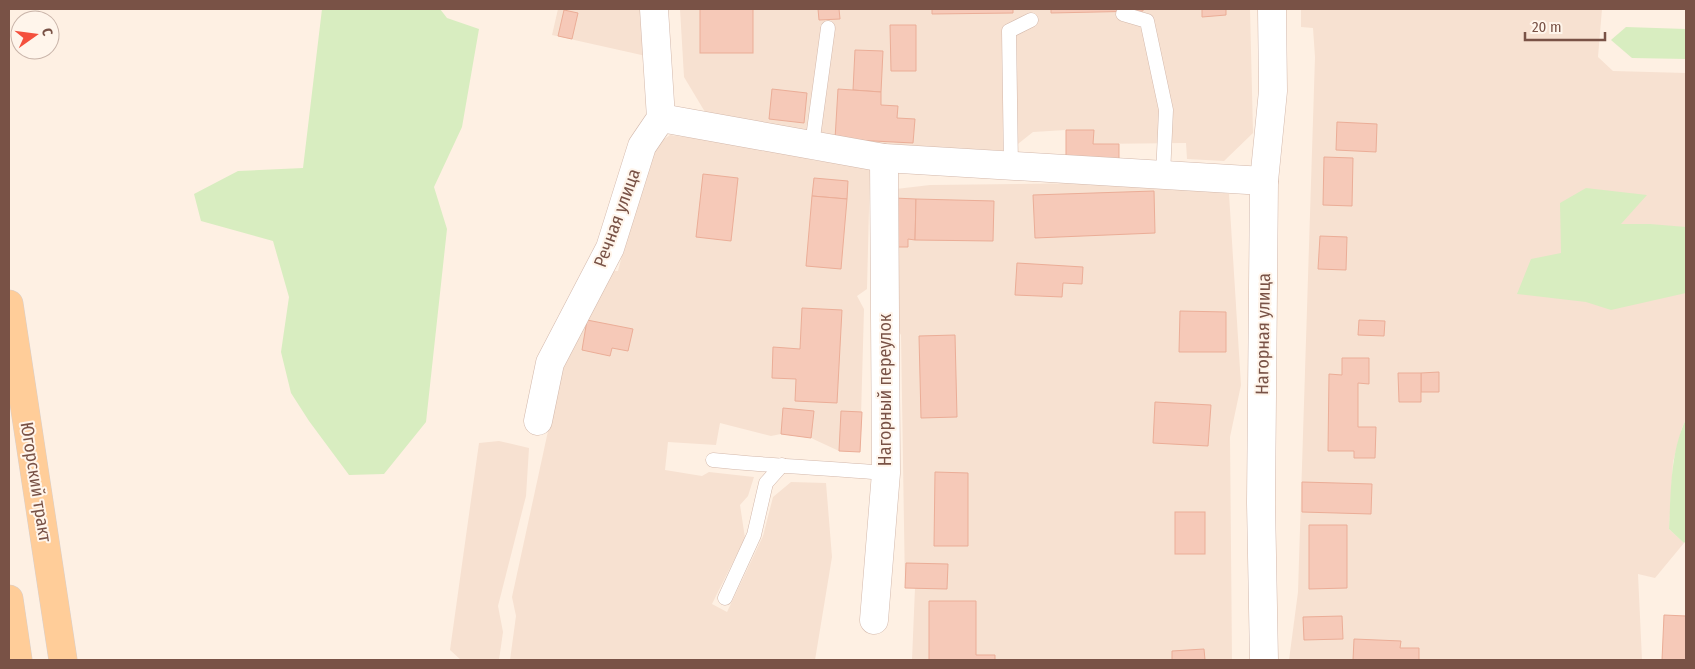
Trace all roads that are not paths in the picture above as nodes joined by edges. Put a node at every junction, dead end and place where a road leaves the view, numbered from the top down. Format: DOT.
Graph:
graph roads {
  1 [pos="654,9"];
  2 [pos="1272,9"];
  3 [pos="1123,14"];
  4 [pos="1032,20"];
  5 [pos="828,28"];
  6 [pos="661,118"];
  7 [pos="812,145"];
  8 [pos="884,158"];
  9 [pos="1011,166"];
  10 [pos="1163,175"];
  11 [pos="1264,181"];
  12 [pos="9,304"];
  13 [pos="538,421"];
  14 [pos="713,460"];
  15 [pos="782,465"];
  16 [pos="886,472"];
  17 [pos="724,598"];
  18 [pos="9,599"];
  19 [pos="874,620"];
  20 [pos="18,660"];
  21 [pos="63,660"];
  22 [pos="1264,660"];
  1 -- 6 [label="street"];
  2 -- 11 [label="street, Нагорная улица"];
  3 -- 10 [label="lane"];
  4 -- 9 [label="lane"];
  5 -- 7 [label="lane"];
  6 -- 7 [label="street"];
  6 -- 13 [label="street, Речная улица"];
  7 -- 8 [label="street"];
  8 -- 9 [label="street"];
  8 -- 16 [label="street, Нагорный переулок"];
  9 -- 10 [label="street"];
  10 -- 11 [label="street"];
  11 -- 22 [label="street, Нагорная улица"];
  12 -- 21 [label="main road, Югорский тракт"];
  14 -- 15 [label="lane"];
  15 -- 16 [label="lane"];
  15 -- 17 [label="lane"];
  16 -- 19 [label="street, Нагорный переулок"];
  18 -- 20 [label="main road"];
}
